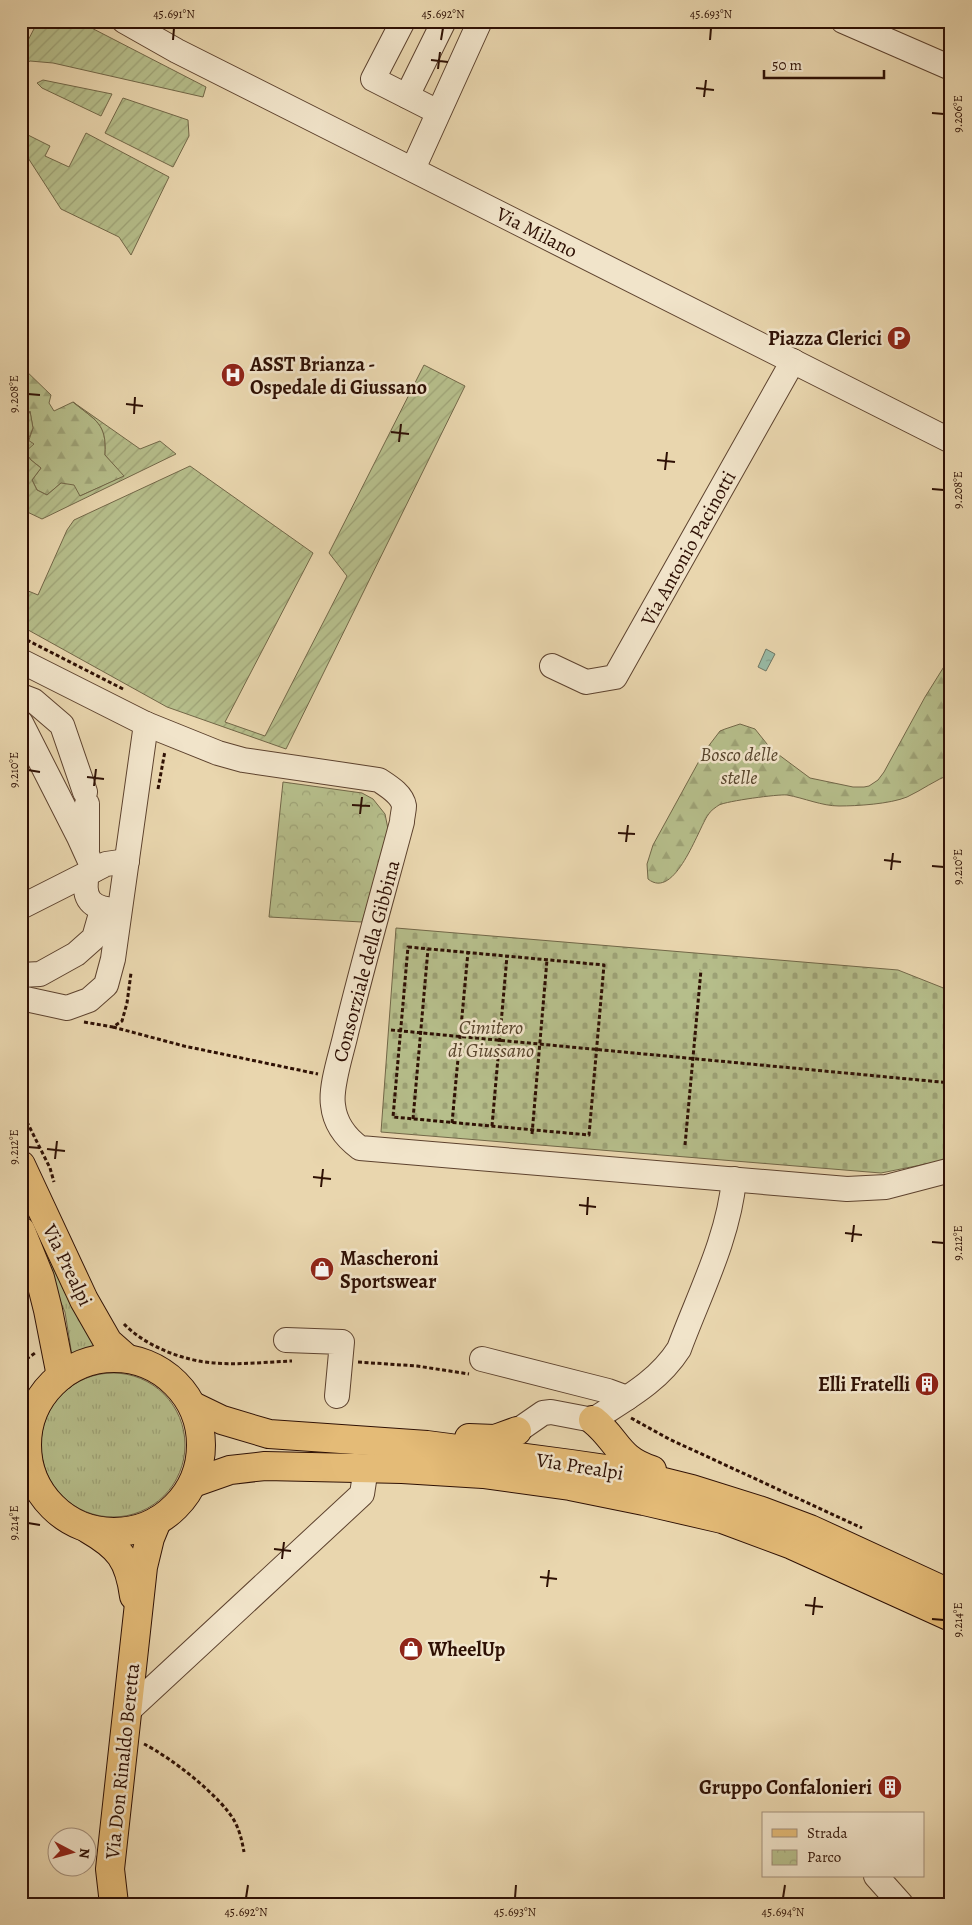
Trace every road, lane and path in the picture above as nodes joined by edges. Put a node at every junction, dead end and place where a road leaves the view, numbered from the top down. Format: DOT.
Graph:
graph roads {
  1 [pos="124,21"];
  2 [pos="403,21"];
  3 [pos="444,21"];
  4 [pos="480,21"];
  5 [pos="843,21"];
  6 [pos="951,68"];
  7 [pos="406,96"];
  8 [pos="438,112"];
  9 [pos="412,169"];
  10 [pos="794,361"];
  11 [pos="951,441"];
  12 [pos="21,661"];
  13 [pos="552,666"];
  14 [pos="21,696"];
  15 [pos="21,723"];
  16 [pos="146,724"];
  17 [pos="127,861"];
  18 [pos="89,867"];
  19 [pos="21,907"];
  20 [pos="111,910"];
  21 [pos="428,949"];
  22 [pos="468,952"];
  23 [pos="507,956"];
  24 [pos="547,960"];
  25 [pos="701,970"];
  26 [pos="21,975"];
  27 [pos="21,998"];
  28 [pos="113,1027"];
  29 [pos="391,1030"];
  30 [pos="336,1078"];
  31 [pos="951,1083"];
  32 [pos="21,1110"];
  33 [pos="413,1119"];
  34 [pos="452,1122"];
  35 [pos="492,1126"];
  36 [pos="532,1132"];
  37 [pos="685,1145"];
  38 [pos="21,1165"];
  39 [pos="951,1170"];
  40 [pos="734,1180"];
  41 [pos="55,1186"];
  42 [pos="21,1231"];
  43 [pos="120,1320"];
  44 [pos="290,1351"];
  45 [pos="126,1357"];
  46 [pos="340,1361"];
  47 [pos="479,1367"];
  48 [pos="61,1376"];
  49 [pos="337,1396"];
  50 [pos="193,1406"];
  51 [pos="611,1409"];
  52 [pos="26,1419"];
  53 [pos="516,1432"];
  54 [pos="427,1445"];
  55 [pos="366,1468"];
  56 [pos="193,1483"];
  57 [pos="692,1489"];
  58 [pos="32,1494"];
  59 [pos="158,1521"];
  60 [pos="87,1528"];
  61 [pos="869,1531"];
  62 [pos="951,1594"];
  63 [pos="951,1617"];
  64 [pos="137,1618"];
  65 [pos="126,1723"];
  66 [pos="244,1852"];
  67 [pos="878,1878"];
  68 [pos="114,1904"];
  69 [pos="901,1904"];
  1 -- 9 [label="street, Via Milano"];
  2 -- 7 [label="street"];
  3 -- 7 [label="street"];
  4 -- 8 [label="street"];
  5 -- 6 [label="street"];
  7 -- 8 [label="street"];
  8 -- 9 [label="street"];
  9 -- 10 [label="street, Via Milano"];
  10 -- 11 [label="street, Via Milano"];
  10 -- 13 [label="street, Via Antonio Pacinotti"];
  12 -- 16 [label="street, Consorziale della Gibbina"];
  14 -- 18 [label="street"];
  15 -- 18 [label="street"];
  16 -- 17 [label="street"];
  16 -- 30 [label="street, Consorziale della Gibbina"];
  17 -- 18 [label="street"];
  17 -- 20 [label="street"];
  18 -- 19 [label="street"];
  18 -- 20 [label="street"];
  20 -- 26 [label="street"];
  20 -- 27 [label="street"];
  21 -- 22 [label="path"];
  21 -- 33 [label="path"];
  21 -- 33 [label="path"];
  22 -- 23 [label="path"];
  22 -- 34 [label="path"];
  23 -- 24 [label="path"];
  23 -- 35 [label="path"];
  24 -- 36 [label="path"];
  24 -- 36 [label="path"];
  25 -- 37 [label="path"];
  28 -- 30 [label="path"];
  29 -- 31 [label="path"];
  30 -- 40 [label="street, Consorziale della Gibbina"];
  32 -- 41 [label="path"];
  33 -- 34 [label="path"];
  34 -- 35 [label="path"];
  35 -- 36 [label="path"];
  38 -- 45 [label="main road, Via Prealpi"];
  39 -- 40 [label="street, Consorziale della Gibbina"];
  40 -- 51 [label="street"];
  42 -- 48 [label="main road, Via Prealpi"];
  43 -- 44 [label="path"];
  44 -- 46 [label="street"];
  45 -- 48 [label="main road"];
  45 -- 50 [label="main road"];
  46 -- 47 [label="path"];
  46 -- 49 [label="street"];
  47 -- 51 [label="street"];
  48 -- 52 [label="main road"];
  50 -- 54 [label="main road, Via Prealpi"];
  50 -- 56 [label="main road"];
  51 -- 53 [label="street"];
  51 -- 57 [label="main road"];
  51 -- 61 [label="path"];
  52 -- 58 [label="main road"];
  53 -- 54 [label="main road"];
  54 -- 57 [label="main road, Via Prealpi"];
  55 -- 56 [label="main road, Via Prealpi"];
  55 -- 63 [label="main road, Via Prealpi"];
  55 -- 65 [label="street"];
  56 -- 59 [label="main road"];
  57 -- 62 [label="main road, Via Prealpi"];
  58 -- 60 [label="main road"];
  59 -- 60 [label="main road"];
  59 -- 64 [label="main road, Via Don Rinaldo Beretta"];
  60 -- 64 [label="main road, Via Don Rinaldo Beretta"];
  64 -- 65 [label="main road, Via Don Rinaldo Beretta"];
  65 -- 66 [label="path"];
  65 -- 68 [label="main road, Via Don Rinaldo Beretta"];
  67 -- 69 [label="street"];
}
